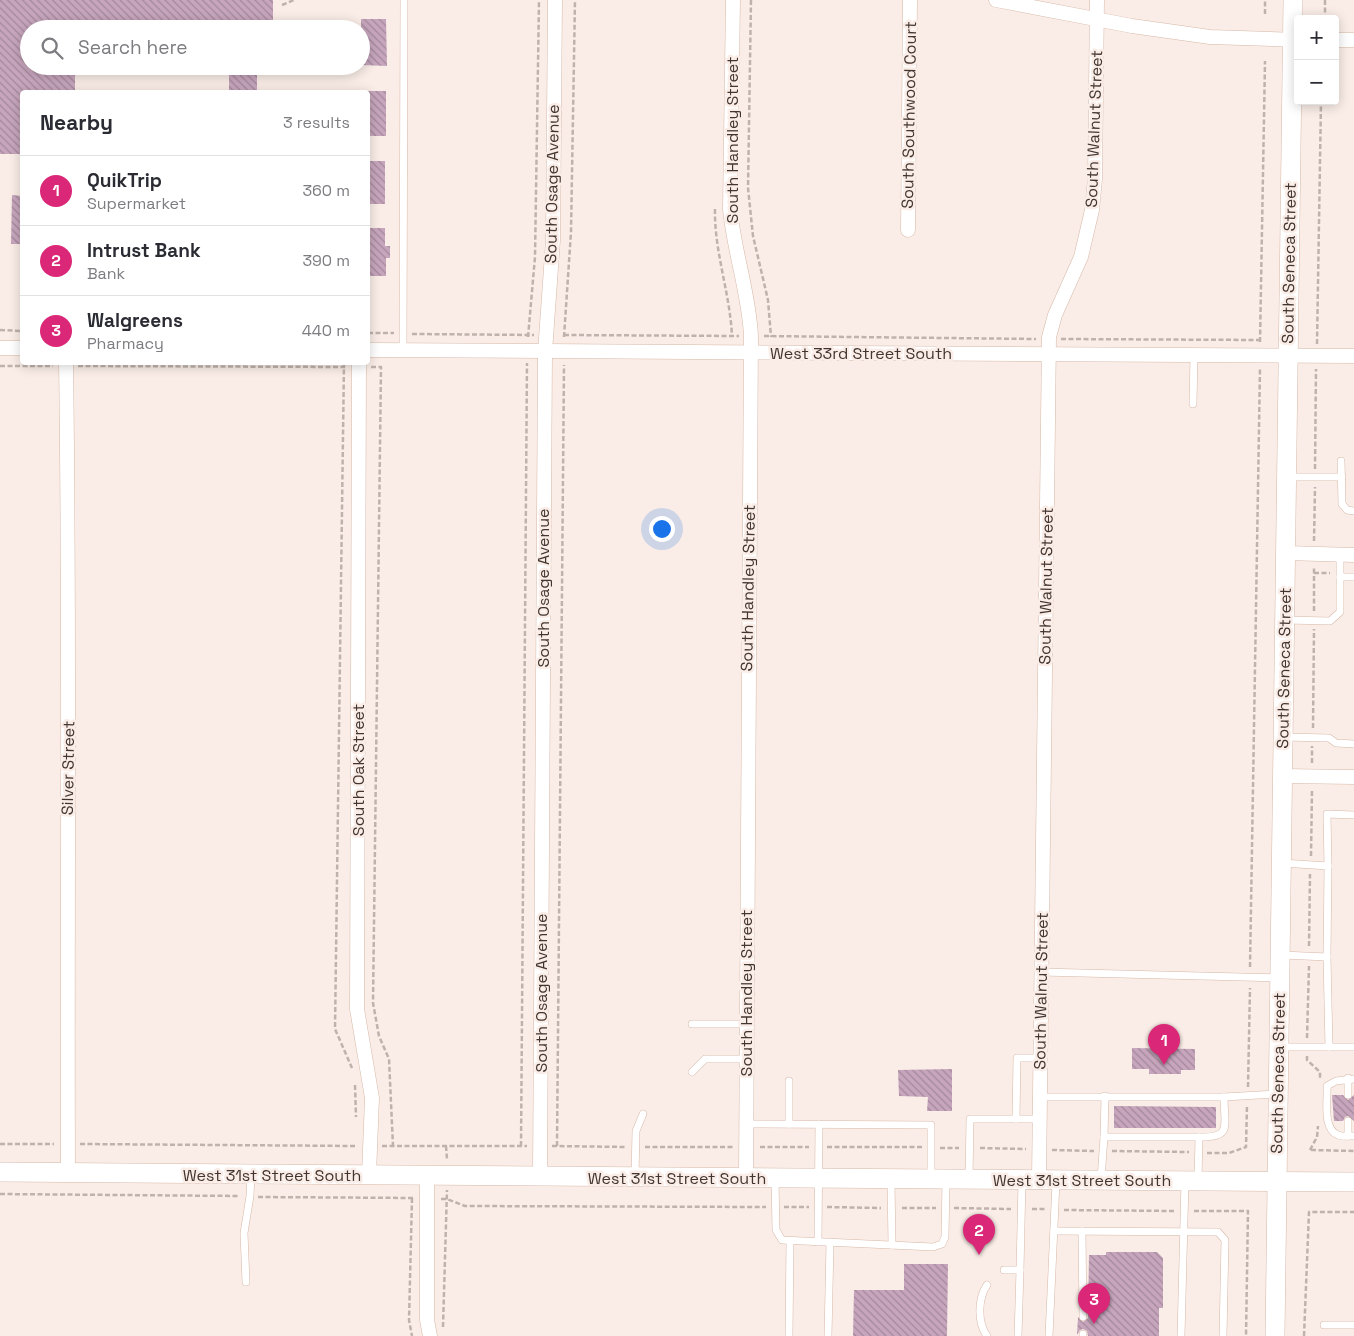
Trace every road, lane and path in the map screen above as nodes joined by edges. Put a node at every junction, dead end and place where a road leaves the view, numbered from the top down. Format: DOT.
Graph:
graph roads {
  1 [pos="292,0"];
  2 [pos="404,0"];
  3 [pos="539,0"];
  4 [pos="555,0"];
  5 [pos="575,0"];
  6 [pos="733,0"];
  7 [pos="750,0"];
  8 [pos="910,0"];
  9 [pos="996,0"];
  10 [pos="1097,0"];
  11 [pos="1265,0"];
  12 [pos="1293,0"];
  13 [pos="1325,0"];
  14 [pos="282,6"];
  15 [pos="1265,14"];
  16 [pos="1325,14"];
  17 [pos="1097,18"];
  18 [pos="1294,20"];
  19 [pos="1294,40"];
  20 [pos="1339,40"];
  21 [pos="1354,40"];
  22 [pos="1295,60"];
  23 [pos="1265,61"];
  24 [pos="908,230"];
  25 [pos="0,330"];
  26 [pos="20,331"];
  27 [pos="370,333"];
  28 [pos="402,334"];
  29 [pos="528,334"];
  30 [pos="545,335"];
  31 [pos="564,335"];
  32 [pos="751,336"];
  33 [pos="771,336"];
  34 [pos="1048,339"];
  35 [pos="1260,340"];
  36 [pos="0,348"];
  37 [pos="20,348"];
  38 [pos="370,350"];
  39 [pos="403,351"];
  40 [pos="527,352"];
  41 [pos="544,352"];
  42 [pos="564,352"];
  43 [pos="751,353"];
  44 [pos="1048,354"];
  45 [pos="1194,356"];
  46 [pos="1260,356"];
  47 [pos="1288,356"];
  48 [pos="1354,356"];
  49 [pos="33,365"];
  50 [pos="66,365"];
  51 [pos="174,365"];
  52 [pos="359,365"];
  53 [pos="0,366"];
  54 [pos="344,367"];
  55 [pos="1193,404"];
  56 [pos="1342,461"];
  57 [pos="1286,477"];
  58 [pos="1342,477"];
  59 [pos="1354,511"];
  60 [pos="1285,553"];
  61 [pos="1347,554"];
  62 [pos="1340,577"];
  63 [pos="1354,577"];
  64 [pos="1285,620"];
  65 [pos="1284,737"];
  66 [pos="1354,744"];
  67 [pos="1283,776"];
  68 [pos="1354,777"];
  69 [pos="1354,815"];
  70 [pos="1281,863"];
  71 [pos="1328,866"];
  72 [pos="1280,955"];
  73 [pos="1327,957"];
  74 [pos="1041,972"];
  75 [pos="1250,977"];
  76 [pos="1280,978"];
  77 [pos="692,1024"];
  78 [pos="746,1024"];
  79 [pos="1279,1047"];
  80 [pos="1329,1047"];
  81 [pos="1354,1047"];
  82 [pos="1040,1058"];
  83 [pos="746,1059"];
  84 [pos="354,1072"];
  85 [pos="692,1072"];
  86 [pos="1351,1078"];
  87 [pos="355,1081"];
  88 [pos="789,1081"];
  89 [pos="1278,1094"];
  90 [pos="1348,1095"];
  91 [pos="1105,1096"];
  92 [pos="1247,1096"];
  93 [pos="1040,1097"];
  94 [pos="1224,1097"];
  95 [pos="643,1114"];
  96 [pos="1016,1119"];
  97 [pos="1039,1119"];
  98 [pos="1348,1121"];
  99 [pos="746,1124"];
  100 [pos="789,1124"];
  101 [pos="819,1124"];
  102 [pos="357,1126"];
  103 [pos="1351,1136"];
  104 [pos="1104,1137"];
  105 [pos="1198,1137"];
  106 [pos="0,1144"];
  107 [pos="68,1144"];
  108 [pos="371,1146"];
  109 [pos="393,1146"];
  110 [pos="521,1146"];
  111 [pos="540,1146"];
  112 [pos="557,1146"];
  113 [pos="635,1147"];
  114 [pos="746,1147"];
  115 [pos="819,1147"];
  116 [pos="931,1148"];
  117 [pos="969,1148"];
  118 [pos="1039,1150"];
  119 [pos="1310,1150"];
  120 [pos="1103,1151"];
  121 [pos="1354,1151"];
  122 [pos="1198,1153"];
  123 [pos="0,1172"];
  124 [pos="68,1173"];
  125 [pos="251,1174"];
  126 [pos="369,1176"];
  127 [pos="427,1176"];
  128 [pos="540,1177"];
  129 [pos="635,1178"];
  130 [pos="746,1178"];
  131 [pos="775,1178"];
  132 [pos="818,1178"];
  133 [pos="891,1179"];
  134 [pos="938,1179"];
  135 [pos="969,1180"];
  136 [pos="1039,1180"];
  137 [pos="1101,1180"];
  138 [pos="1192,1181"];
  139 [pos="1277,1182"];
  140 [pos="1354,1182"];
  141 [pos="0,1194"];
  142 [pos="250,1196"];
  143 [pos="412,1198"];
  144 [pos="426,1198"];
  145 [pos="447,1199"];
  146 [pos="776,1206"];
  147 [pos="818,1207"];
  148 [pos="892,1208"];
  149 [pos="946,1208"];
  150 [pos="1020,1209"];
  151 [pos="1056,1209"];
  152 [pos="1185,1211"];
  153 [pos="1354,1212"];
  154 [pos="1054,1231"];
  155 [pos="1082,1231"];
  156 [pos="1184,1231"];
  157 [pos="790,1241"];
  158 [pos="818,1242"];
  159 [pos="830,1243"];
  160 [pos="892,1245"];
  161 [pos="1004,1270"];
  162 [pos="1020,1270"];
  163 [pos="246,1282"];
  164 [pos="987,1285"];
  165 [pos="1083,1318"];
  166 [pos="1324,1325"];
  167 [pos="1354,1325"];
  168 [pos="443,1329"];
  169 [pos="412,1336"];
  170 [pos="430,1336"];
  171 [pos="789,1336"];
  172 [pos="828,1336"];
  173 [pos="987,1336"];
  174 [pos="1018,1336"];
  175 [pos="1049,1336"];
  176 [pos="1181,1336"];
  177 [pos="1224,1336"];
  178 [pos="1246,1336"];
  179 [pos="1275,1336"];
  180 [pos="1304,1336"];
  1 -- 14 [label="path"];
  2 -- 28 [label="lane"];
  3 -- 29 [label="path"];
  4 -- 30 [label="street, South Osage Avenue"];
  5 -- 31 [label="path"];
  6 -- 32 [label="street, South Handley Street"];
  7 -- 33 [label="path"];
  8 -- 24 [label="street, South Southwood Court"];
  9 -- 17 [label="street"];
  10 -- 17 [label="street, South Walnut Street"];
  11 -- 15 [label="path"];
  12 -- 18 [label="street, South Seneca Street"];
  13 -- 16 [label="path"];
  17 -- 19 [label="street"];
  17 -- 34 [label="street, South Walnut Street"];
  20 -- 21 [label="street"];
  22 -- 47 [label="street, South Seneca Street"];
  23 -- 35 [label="path"];
  25 -- 26 [label="path"];
  27 -- 28 [label="path"];
  28 -- 29 [label="path"];
  28 -- 39 [label="lane"];
  29 -- 30 [label="path"];
  29 -- 40 [label="path"];
  30 -- 31 [label="path"];
  30 -- 41 [label="street, South Osage Avenue"];
  31 -- 32 [label="path"];
  31 -- 42 [label="path"];
  32 -- 33 [label="path"];
  32 -- 43 [label="street, South Handley Street"];
  33 -- 34 [label="path"];
  34 -- 35 [label="path"];
  34 -- 44 [label="street, South Walnut Street"];
  35 -- 46 [label="path"];
  36 -- 37 [label="street"];
  38 -- 39 [label="street, West 33rd Street South"];
  39 -- 40 [label="street, West 33rd Street South"];
  40 -- 41 [label="street, West 33rd Street South"];
  40 -- 110 [label="path"];
  41 -- 42 [label="street, West 33rd Street South"];
  41 -- 111 [label="street, South Osage Avenue"];
  42 -- 43 [label="street, West 33rd Street South"];
  42 -- 112 [label="path"];
  43 -- 44 [label="street, West 33rd Street South"];
  43 -- 78 [label="street, South Handley Street"];
  44 -- 45 [label="street, West 33rd Street South"];
  44 -- 74 [label="street, South Walnut Street"];
  45 -- 46 [label="street, West 33rd Street South"];
  45 -- 55 [label="lane"];
  46 -- 47 [label="street, West 33rd Street South"];
  46 -- 75 [label="path"];
  47 -- 48 [label="street, West 33rd Street South"];
  47 -- 57 [label="street, South Seneca Street"];
  49 -- 53 [label="path"];
  50 -- 107 [label="street, Silver Street"];
  51 -- 54 [label="path"];
  52 -- 54 [label="path"];
  52 -- 108 [label="street, South Oak Street"];
  52 -- 109 [label="path"];
  54 -- 84 [label="path"];
  56 -- 58 [label="lane"];
  57 -- 58 [label="lane"];
  57 -- 60 [label="street, South Seneca Street"];
  58 -- 59 [label="lane"];
  60 -- 61 [label="street"];
  60 -- 64 [label="street, South Seneca Street"];
  61 -- 62 [label="lane"];
  62 -- 63 [label="lane"];
  62 -- 64 [label="lane"];
  64 -- 65 [label="street, South Seneca Street"];
  65 -- 66 [label="lane"];
  65 -- 67 [label="street, South Seneca Street"];
  67 -- 68 [label="street"];
  67 -- 70 [label="street, South Seneca Street"];
  69 -- 71 [label="lane"];
  70 -- 71 [label="lane"];
  70 -- 72 [label="street, South Seneca Street"];
  71 -- 73 [label="lane"];
  72 -- 73 [label="lane"];
  72 -- 76 [label="street, South Seneca Street"];
  73 -- 80 [label="lane"];
  74 -- 75 [label="lane"];
  74 -- 82 [label="street, South Walnut Street"];
  75 -- 76 [label="lane"];
  75 -- 92 [label="path"];
  76 -- 79 [label="street, South Seneca Street"];
  77 -- 78 [label="lane"];
  78 -- 83 [label="street, South Handley Street"];
  79 -- 80 [label="lane"];
  79 -- 89 [label="street, South Seneca Street"];
  80 -- 81 [label="lane"];
  82 -- 93 [label="street, South Walnut Street"];
  82 -- 96 [label="lane"];
  83 -- 85 [label="lane"];
  83 -- 99 [label="street, South Handley Street"];
  86 -- 90 [label="lane"];
  86 -- 103 [label="lane"];
  87 -- 102 [label="path"];
  88 -- 100 [label="lane"];
  89 -- 92 [label="lane"];
  89 -- 139 [label="street, South Seneca Street"];
  91 -- 93 [label="lane"];
  91 -- 94 [label="lane"];
  91 -- 104 [label="lane"];
  92 -- 94 [label="lane"];
  92 -- 122 [label="path"];
  93 -- 97 [label="street, South Walnut Street"];
  94 -- 105 [label="lane"];
  95 -- 113 [label="lane"];
  96 -- 97 [label="lane"];
  96 -- 117 [label="lane"];
  97 -- 118 [label="street, South Walnut Street"];
  98 -- 103 [label="lane"];
  99 -- 100 [label="lane"];
  99 -- 114 [label="street, South Handley Street"];
  100 -- 101 [label="lane"];
  101 -- 115 [label="lane"];
  101 -- 116 [label="lane"];
  104 -- 105 [label="lane"];
  104 -- 120 [label="lane"];
  105 -- 122 [label="lane"];
  106 -- 107 [label="path"];
  107 -- 108 [label="path"];
  107 -- 124 [label="street, Silver Street"];
  108 -- 109 [label="path"];
  108 -- 126 [label="street, South Oak Street"];
  109 -- 110 [label="path"];
  110 -- 111 [label="path"];
  111 -- 112 [label="path"];
  111 -- 128 [label="street, South Osage Avenue"];
  112 -- 113 [label="path"];
  113 -- 114 [label="path"];
  113 -- 129 [label="lane"];
  114 -- 115 [label="path"];
  114 -- 130 [label="street, South Handley Street"];
  115 -- 116 [label="path"];
  115 -- 132 [label="lane"];
  116 -- 117 [label="path"];
  116 -- 134 [label="lane"];
  117 -- 118 [label="path"];
  117 -- 135 [label="lane"];
  118 -- 120 [label="path"];
  118 -- 136 [label="street, South Walnut Street"];
  119 -- 121 [label="path"];
  120 -- 122 [label="path"];
  120 -- 137 [label="lane"];
  122 -- 138 [label="lane"];
  123 -- 124 [label="street, West 31st Street South"];
  124 -- 125 [label="street, West 31st Street South"];
  125 -- 126 [label="street, West 31st Street South"];
  125 -- 142 [label="lane"];
  126 -- 127 [label="street, West 31st Street South"];
  127 -- 128 [label="street, West 31st Street South"];
  127 -- 144 [label="street"];
  128 -- 129 [label="street, West 31st Street South"];
  129 -- 130 [label="street, West 31st Street South"];
  130 -- 131 [label="street, West 31st Street South"];
  131 -- 132 [label="street, West 31st Street South"];
  131 -- 146 [label="lane"];
  132 -- 133 [label="street, West 31st Street South"];
  132 -- 147 [label="lane"];
  133 -- 134 [label="street, West 31st Street South"];
  133 -- 148 [label="lane"];
  134 -- 135 [label="street, West 31st Street South"];
  134 -- 149 [label="lane"];
  135 -- 136 [label="street, West 31st Street South"];
  136 -- 137 [label="street, West 31st Street South"];
  136 -- 150 [label="lane"];
  136 -- 151 [label="lane"];
  137 -- 138 [label="street, West 31st Street South"];
  138 -- 139 [label="street, West 31st Street South"];
  138 -- 152 [label="lane"];
  139 -- 140 [label="street, West 31st Street South"];
  139 -- 179 [label="street, South Seneca Street"];
  141 -- 142 [label="path"];
  142 -- 143 [label="path"];
  142 -- 163 [label="lane"];
  143 -- 144 [label="path"];
  143 -- 169 [label="path"];
  144 -- 145 [label="path"];
  144 -- 170 [label="street"];
  145 -- 146 [label="path"];
  145 -- 168 [label="path"];
  146 -- 147 [label="path"];
  146 -- 157 [label="lane"];
  147 -- 148 [label="path"];
  147 -- 158 [label="lane"];
  148 -- 149 [label="path"];
  148 -- 160 [label="lane"];
  149 -- 150 [label="path"];
  149 -- 160 [label="lane"];
  150 -- 151 [label="path"];
  150 -- 162 [label="lane"];
  151 -- 152 [label="path"];
  151 -- 154 [label="lane"];
  152 -- 156 [label="lane"];
  152 -- 178 [label="path"];
  153 -- 180 [label="path"];
  154 -- 155 [label="lane"];
  154 -- 175 [label="lane"];
  155 -- 156 [label="lane"];
  155 -- 165 [label="lane"];
  156 -- 176 [label="lane"];
  156 -- 177 [label="lane"];
  157 -- 158 [label="lane"];
  157 -- 171 [label="lane"];
  158 -- 159 [label="lane"];
  159 -- 160 [label="lane"];
  159 -- 172 [label="lane"];
  161 -- 162 [label="lane"];
  162 -- 174 [label="lane"];
  164 -- 173 [label="lane"];
  166 -- 167 [label="lane"];
}
